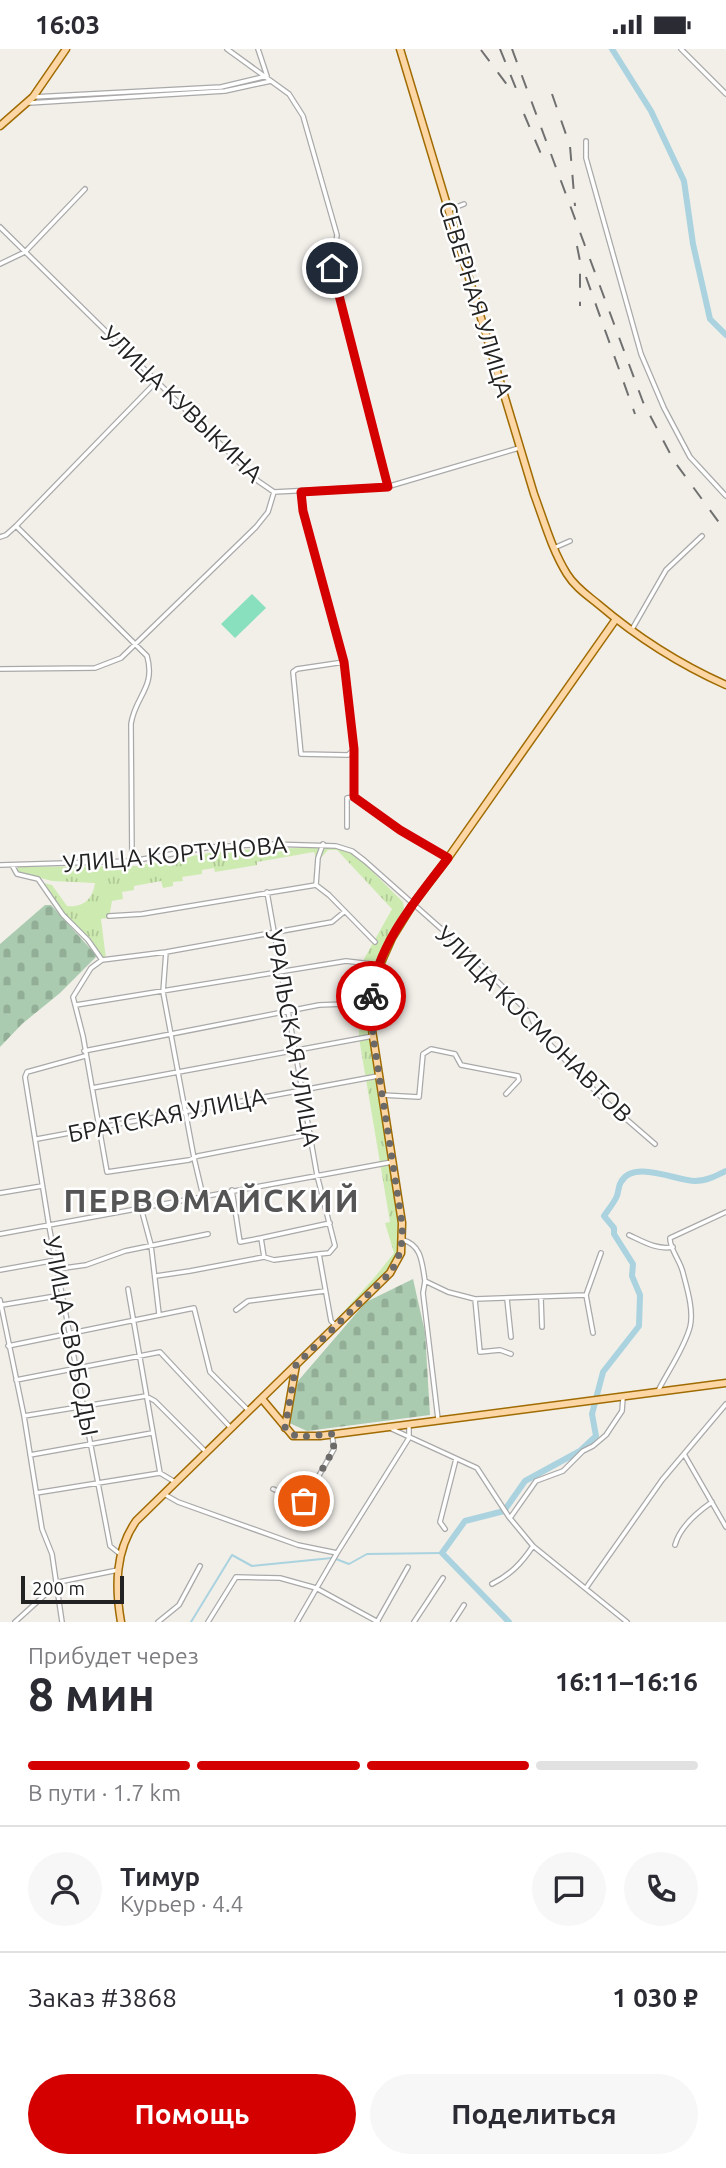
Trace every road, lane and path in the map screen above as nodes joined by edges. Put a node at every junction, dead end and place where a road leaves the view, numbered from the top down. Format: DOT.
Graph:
graph roads {
  1 [pos="66,49"];
  2 [pos="227,49"];
  3 [pos="258,49"];
  4 [pos="400,49"];
  5 [pos="681,49"];
  6 [pos="267,76"];
  7 [pos="273,81"];
  8 [pos="726,95"];
  9 [pos="33,97"];
  10 [pos="27,104"];
  11 [pos="0,126"];
  12 [pos="586,141"];
  13 [pos="85,189"];
  14 [pos="464,204"];
  15 [pos="449,209"];
  16 [pos="0,227"];
  17 [pos="25,252"];
  18 [pos="0,264"];
  19 [pos="157,381"];
  20 [pos="521,447"];
  21 [pos="388,487"];
  22 [pos="274,492"];
  23 [pos="301,492"];
  24 [pos="726,496"];
  25 [pos="16,527"];
  26 [pos="702,536"];
  27 [pos="0,537"];
  28 [pos="570,541"];
  29 [pos="554,548"];
  30 [pos="616,619"];
  31 [pos="631,631"];
  32 [pos="134,645"];
  33 [pos="344,662"];
  34 [pos="0,669"];
  35 [pos="726,685"];
  36 [pos="354,749"];
  37 [pos="354,797"];
  38 [pos="346,827"];
  39 [pos="323,844"];
  40 [pos="448,858"];
  41 [pos="132,861"];
  42 [pos="0,865"];
  43 [pos="12,865"];
  44 [pos="316,885"];
  45 [pos="267,892"];
  46 [pos="412,904"];
  47 [pos="344,912"];
  48 [pos="109,916"];
  49 [pos="274,932"];
  50 [pos="375,942"];
  51 [pos="166,952"];
  52 [pos="103,960"];
  53 [pos="380,965"];
  54 [pos="281,971"];
  55 [pos="163,992"];
  56 [pos="370,1003"];
  57 [pos="76,1005"];
  58 [pos="288,1011"];
  59 [pos="171,1033"];
  60 [pos="373,1036"];
  61 [pos="295,1051"];
  62 [pos="85,1053"];
  63 [pos="179,1073"];
  64 [pos="380,1075"];
  65 [pos="92,1088"];
  66 [pos="302,1090"];
  67 [pos="506,1094"];
  68 [pos="382,1095"];
  69 [pos="185,1112"];
  70 [pos="100,1128"];
  71 [pos="311,1134"];
  72 [pos="37,1139"];
  73 [pos="654,1144"];
  74 [pos="194,1158"];
  75 [pos="392,1162"];
  76 [pos="317,1175"];
  77 [pos="42,1186"];
  78 [pos="232,1190"];
  79 [pos="0,1193"];
  80 [pos="203,1196"];
  81 [pos="141,1207"];
  82 [pos="726,1212"];
  83 [pos="330,1223"];
  84 [pos="49,1226"];
  85 [pos="0,1234"];
  86 [pos="208,1234"];
  87 [pos="629,1235"];
  88 [pos="261,1237"];
  89 [pos="403,1240"];
  90 [pos="151,1245"];
  91 [pos="673,1247"];
  92 [pos="601,1253"];
  93 [pos="319,1254"];
  94 [pos="264,1257"];
  95 [pos="56,1260"];
  96 [pos="57,1269"];
  97 [pos="0,1271"];
  98 [pos="156,1276"];
  99 [pos="425,1281"];
  100 [pos="128,1289"];
  101 [pos="325,1291"];
  102 [pos="62,1295"];
  103 [pos="586,1296"];
  104 [pos="541,1298"];
  105 [pos="475,1299"];
  106 [pos="507,1299"];
  107 [pos="0,1300"];
  108 [pos="1,1305"];
  109 [pos="236,1310"];
  110 [pos="159,1314"];
  111 [pos="133,1319"];
  112 [pos="337,1326"];
  113 [pos="542,1327"];
  114 [pos="69,1332"];
  115 [pos="593,1333"];
  116 [pos="511,1336"];
  117 [pos="8,1346"];
  118 [pos="511,1354"];
  119 [pos="139,1357"];
  120 [pos="296,1365"];
  121 [pos="76,1369"];
  122 [pos="16,1380"];
  123 [pos="726,1383"];
  124 [pos="657,1391"];
  125 [pos="146,1396"];
  126 [pos="623,1396"];
  127 [pos="262,1399"];
  128 [pos="726,1403"];
  129 [pos="85,1405"];
  130 [pos="249,1411"];
  131 [pos="24,1416"];
  132 [pos="438,1419"];
  133 [pos="408,1423"];
  134 [pos="387,1426"];
  135 [pos="232,1428"];
  136 [pos="285,1428"];
  137 [pos="152,1433"];
  138 [pos="332,1434"];
  139 [pos="409,1438"];
  140 [pos="92,1444"];
  141 [pos="207,1453"];
  142 [pos="684,1454"];
  143 [pos="30,1455"];
  144 [pos="456,1459"];
  145 [pos="160,1472"];
  146 [pos="99,1482"];
  147 [pos="175,1482"];
  148 [pos="273,1489"];
  149 [pos="36,1493"];
  150 [pos="163,1494"];
  151 [pos="712,1502"];
  152 [pos="510,1518"];
  153 [pos="726,1527"];
  154 [pos="445,1529"];
  155 [pos="675,1545"];
  156 [pos="533,1546"];
  157 [pos="337,1553"];
  158 [pos="120,1554"];
  159 [pos="201,1566"];
  160 [pos="408,1567"];
  161 [pos="118,1570"];
  162 [pos="443,1578"];
  163 [pos="56,1584"];
  164 [pos="492,1584"];
  165 [pos="316,1588"];
  166 [pos="586,1588"];
  167 [pos="464,1605"];
  168 [pos="625,1621"];
  169 [pos="15,1622"];
  170 [pos="62,1622"];
  171 [pos="121,1622"];
  172 [pos="158,1622"];
  173 [pos="208,1622"];
  174 [pos="297,1622"];
  175 [pos="377,1622"];
  176 [pos="414,1622"];
  177 [pos="453,1622"];
  1 -- 9 [label="main road"];
  2 -- 6 [label="street"];
  3 -- 6 [label="street"];
  4 -- 15 [label="main road, СЕВЕРНАЯ УЛИЦА"];
  5 -- 8 [label="street"];
  6 -- 7 [label="street"];
  6 -- 9 [label="street"];
  7 -- 10 [label="street"];
  7 -- 21 [label="street"];
  9 -- 10 [label="main road"];
  10 -- 11 [label="main road"];
  12 -- 24 [label="street"];
  13 -- 17 [label="street"];
  14 -- 15 [label="street"];
  15 -- 20 [label="main road, СЕВЕРНАЯ УЛИЦА"];
  16 -- 17 [label="street, УЛИЦА КУВЫКИНА"];
  17 -- 18 [label="street"];
  17 -- 19 [label="street, УЛИЦА КУВЫКИНА"];
  19 -- 22 [label="street, УЛИЦА КУВЫКИНА"];
  19 -- 25 [label="street"];
  20 -- 21 [label="street, УЛИЦА КУВЫКИНА"];
  20 -- 29 [label="main road, СЕВЕРНАЯ УЛИЦА"];
  21 -- 23 [label="street, УЛИЦА КУВЫКИНА"];
  22 -- 23 [label="street, УЛИЦА КУВЫКИНА"];
  22 -- 32 [label="street"];
  23 -- 33 [label="street"];
  25 -- 27 [label="street"];
  25 -- 32 [label="street"];
  26 -- 31 [label="street"];
  28 -- 29 [label="street"];
  29 -- 30 [label="main road, СЕВЕРНАЯ УЛИЦА"];
  30 -- 31 [label="main road, СЕВЕРНАЯ УЛИЦА"];
  30 -- 40 [label="main road, УЛИЦА КОСМОНАВТОВ"];
  31 -- 35 [label="main road, СЕВЕРНАЯ УЛИЦА"];
  32 -- 34 [label="street"];
  32 -- 41 [label="street"];
  33 -- 36 [label="street"];
  33 -- 36 [label="street"];
  36 -- 37 [label="street"];
  37 -- 38 [label="street"];
  37 -- 40 [label="street"];
  39 -- 41 [label="street, УЛИЦА КОРТУНОВА"];
  39 -- 44 [label="street"];
  39 -- 46 [label="street, УЛИЦА КОРТУНОВА"];
  40 -- 46 [label="main road, УЛИЦА КОСМОНАВТОВ"];
  41 -- 43 [label="street, УЛИЦА КОРТУНОВА"];
  42 -- 43 [label="street, УЛИЦА КОРТУНОВА"];
  43 -- 52 [label="street"];
  44 -- 45 [label="street"];
  44 -- 47 [label="street"];
  45 -- 48 [label="street"];
  45 -- 49 [label="street, УРАЛЬСКАЯ УЛИЦА"];
  46 -- 53 [label="main road, УЛИЦА КОСМОНАВТОВ"];
  46 -- 73 [label="street, УЛИЦА КОСМОНАВТОВ"];
  47 -- 49 [label="street"];
  47 -- 50 [label="street"];
  49 -- 51 [label="street"];
  49 -- 54 [label="street, УРАЛЬСКАЯ УЛИЦА"];
  51 -- 52 [label="street"];
  51 -- 55 [label="street"];
  52 -- 57 [label="street"];
  53 -- 54 [label="street"];
  53 -- 56 [label="main road, УЛИЦА КОСМОНАВТОВ"];
  54 -- 55 [label="street"];
  54 -- 58 [label="street, УРАЛЬСКАЯ УЛИЦА"];
  55 -- 57 [label="street"];
  55 -- 59 [label="street"];
  56 -- 58 [label="street"];
  56 -- 60 [label="main road, УЛИЦА КОСМОНАВТОВ"];
  57 -- 62 [label="street"];
  58 -- 59 [label="street"];
  58 -- 61 [label="street, УРАЛЬСКАЯ УЛИЦА"];
  59 -- 62 [label="street"];
  59 -- 63 [label="street"];
  60 -- 61 [label="street"];
  60 -- 64 [label="main road, УЛИЦА КОСМОНАВТОВ"];
  61 -- 63 [label="street"];
  61 -- 66 [label="street, УРАЛЬСКАЯ УЛИЦА"];
  62 -- 65 [label="street"];
  62 -- 72 [label="street, УЛИЦА СВОБОДЫ"];
  63 -- 65 [label="street"];
  63 -- 69 [label="street"];
  64 -- 66 [label="street, БРАТСКАЯ УЛИЦА"];
  64 -- 68 [label="main road, УЛИЦА КОСМОНАВТОВ"];
  65 -- 70 [label="street"];
  66 -- 69 [label="street, БРАТСКАЯ УЛИЦА"];
  66 -- 71 [label="street, УРАЛЬСКАЯ УЛИЦА"];
  67 -- 68 [label="street"];
  68 -- 75 [label="main road, УЛИЦА КОСМОНАВТОВ"];
  69 -- 70 [label="street, БРАТСКАЯ УЛИЦА"];
  69 -- 74 [label="street"];
  70 -- 72 [label="street, БРАТСКАЯ УЛИЦА"];
  70 -- 74 [label="street"];
  71 -- 74 [label="street"];
  71 -- 76 [label="street, УРАЛЬСКАЯ УЛИЦА"];
  72 -- 77 [label="street, УЛИЦА СВОБОДЫ"];
  74 -- 80 [label="street"];
  75 -- 76 [label="street"];
  75 -- 89 [label="main road, УЛИЦА КОСМОНАВТОВ"];
  76 -- 78 [label="street"];
  76 -- 83 [label="street, УРАЛЬСКАЯ УЛИЦА"];
  77 -- 79 [label="street"];
  77 -- 84 [label="street, УЛИЦА СВОБОДЫ"];
  78 -- 80 [label="street"];
  78 -- 88 [label="street"];
  80 -- 81 [label="street"];
  81 -- 84 [label="street"];
  81 -- 90 [label="street"];
  82 -- 91 [label="street"];
  83 -- 88 [label="street"];
  83 -- 93 [label="street, УРАЛЬСКАЯ УЛИЦА"];
  84 -- 85 [label="street"];
  84 -- 95 [label="street, УЛИЦА СВОБОДЫ"];
  86 -- 90 [label="street"];
  87 -- 91 [label="street"];
  88 -- 94 [label="street"];
  89 -- 99 [label="street"];
  89 -- 112 [label="main road, УЛИЦА КОСМОНАВТОВ"];
  90 -- 96 [label="street"];
  90 -- 98 [label="street"];
  91 -- 124 [label="street"];
  92 -- 103 [label="street"];
  93 -- 94 [label="street"];
  93 -- 101 [label="street"];
  94 -- 98 [label="street"];
  95 -- 96 [label="street, УЛИЦА СВОБОДЫ"];
  95 -- 97 [label="street"];
  96 -- 102 [label="street, УЛИЦА СВОБОДЫ"];
  98 -- 110 [label="street"];
  99 -- 105 [label="street"];
  99 -- 132 [label="street"];
  100 -- 111 [label="street"];
  101 -- 109 [label="street"];
  101 -- 112 [label="street"];
  102 -- 108 [label="street"];
  102 -- 114 [label="street, УЛИЦА СВОБОДЫ"];
  103 -- 104 [label="street"];
  103 -- 115 [label="street"];
  104 -- 106 [label="street"];
  104 -- 113 [label="street"];
  105 -- 106 [label="street"];
  105 -- 118 [label="street"];
  106 -- 116 [label="street"];
  107 -- 108 [label="street"];
  108 -- 117 [label="street"];
  110 -- 111 [label="street"];
  110 -- 130 [label="street"];
  111 -- 114 [label="street"];
  111 -- 119 [label="street"];
  112 -- 120 [label="main road, УЛИЦА КОСМОНАВТОВ"];
  114 -- 117 [label="street"];
  114 -- 121 [label="street, УЛИЦА СВОБОДЫ"];
  117 -- 122 [label="street"];
  119 -- 121 [label="street"];
  119 -- 125 [label="street"];
  119 -- 135 [label="street"];
  120 -- 127 [label="main road, УЛИЦА КОСМОНАВТОВ"];
  120 -- 136 [label="main road"];
  121 -- 122 [label="street"];
  121 -- 129 [label="street, УЛИЦА СВОБОДЫ"];
  122 -- 131 [label="street"];
  123 -- 124 [label="main road"];
  124 -- 126 [label="main road"];
  125 -- 129 [label="street"];
  125 -- 137 [label="street"];
  125 -- 141 [label="street"];
  126 -- 132 [label="main road"];
  126 -- 152 [label="street"];
  127 -- 130 [label="main road, УЛИЦА КОСМОНАВТОВ"];
  127 -- 136 [label="main road"];
  128 -- 142 [label="street"];
  129 -- 131 [label="street"];
  129 -- 140 [label="street, УЛИЦА СВОБОДЫ"];
  130 -- 135 [label="main road, УЛИЦА КОСМОНАВТОВ"];
  131 -- 143 [label="street"];
  132 -- 133 [label="main road"];
  133 -- 134 [label="main road"];
  133 -- 139 [label="street"];
  134 -- 138 [label="main road"];
  134 -- 139 [label="street"];
  135 -- 141 [label="main road, УЛИЦА КОСМОНАВТОВ"];
  136 -- 138 [label="main road"];
  137 -- 140 [label="street"];
  137 -- 145 [label="street"];
  138 -- 148 [label="street"];
  139 -- 144 [label="street"];
  139 -- 157 [label="street"];
  140 -- 143 [label="street"];
  140 -- 146 [label="street, УЛИЦА СВОБОДЫ"];
  141 -- 147 [label="main road, УЛИЦА КОСМОНАВТОВ"];
  142 -- 151 [label="street"];
  142 -- 166 [label="street"];
  143 -- 149 [label="street"];
  144 -- 152 [label="street"];
  144 -- 154 [label="street"];
  145 -- 146 [label="street"];
  145 -- 147 [label="street"];
  146 -- 149 [label="street"];
  146 -- 158 [label="street, УЛИЦА СВОБОДЫ"];
  147 -- 150 [label="main road, УЛИЦА КОСМОНАВТОВ"];
  149 -- 163 [label="street"];
  150 -- 157 [label="street"];
  150 -- 158 [label="main road, УЛИЦА КОСМОНАВТОВ"];
  151 -- 153 [label="street"];
  151 -- 155 [label="street"];
  152 -- 156 [label="street"];
  156 -- 164 [label="street"];
  156 -- 166 [label="street"];
  157 -- 165 [label="street"];
  158 -- 161 [label="main road, УЛИЦА КОСМОНАВТОВ"];
  159 -- 172 [label="street"];
  160 -- 175 [label="street"];
  161 -- 163 [label="street"];
  161 -- 171 [label="main road, УЛИЦА КОСМОНАВТОВ"];
  162 -- 176 [label="street"];
  163 -- 169 [label="street"];
  163 -- 170 [label="street"];
  165 -- 173 [label="street"];
  165 -- 174 [label="street"];
  165 -- 175 [label="street"];
  166 -- 168 [label="street"];
  167 -- 177 [label="street"];
}
